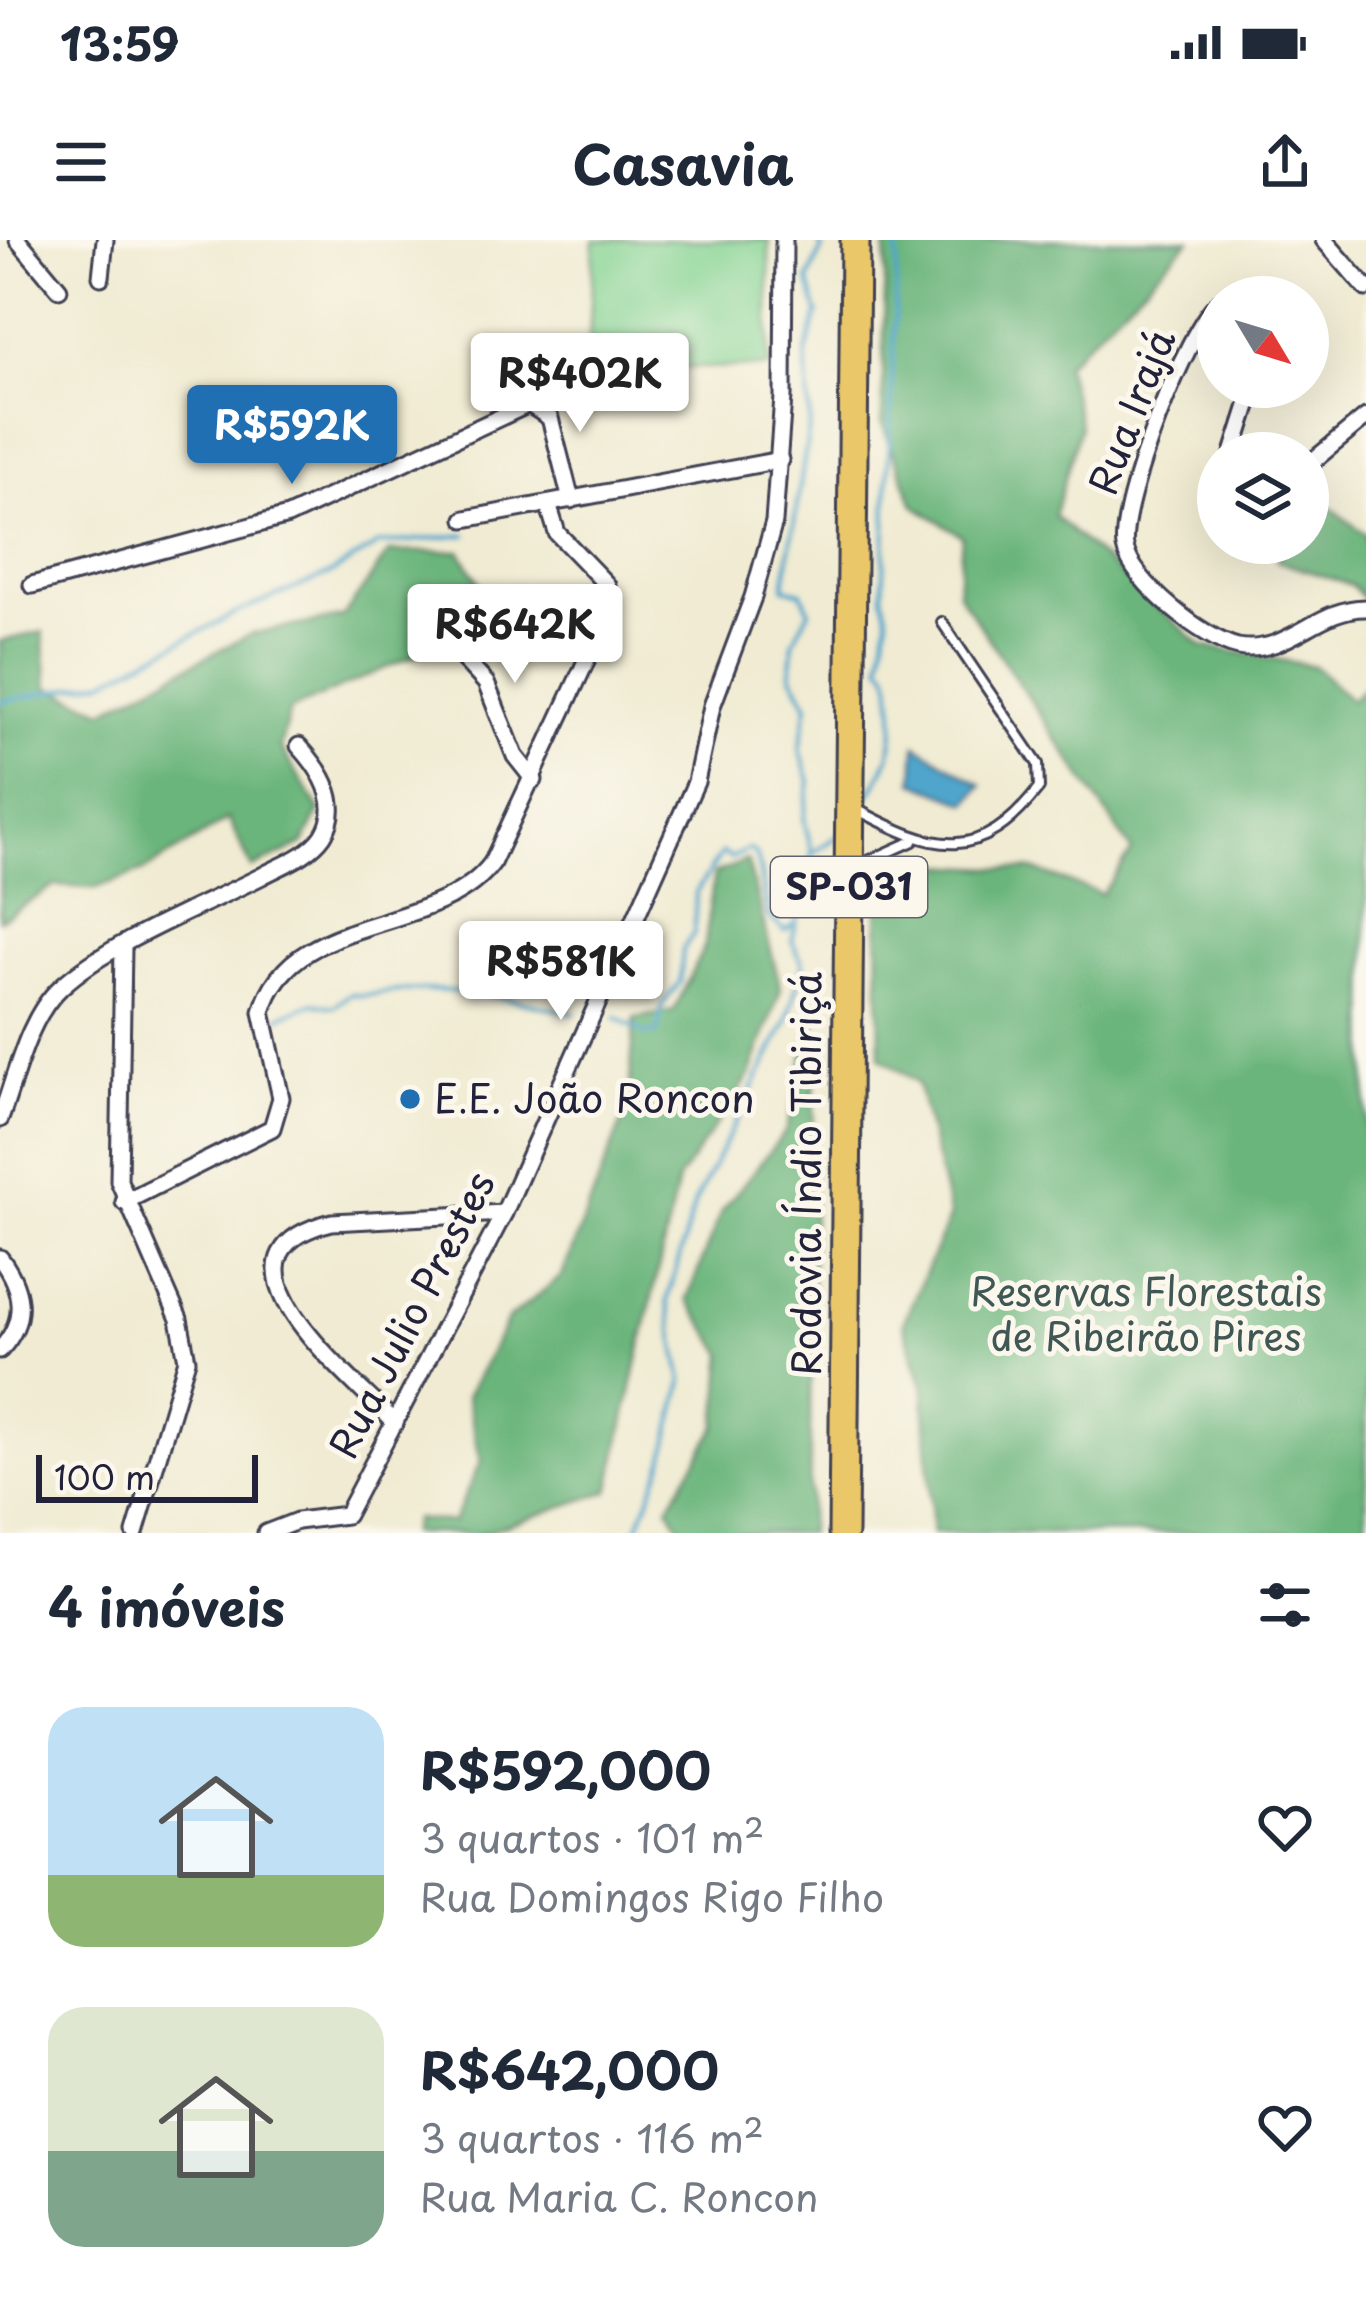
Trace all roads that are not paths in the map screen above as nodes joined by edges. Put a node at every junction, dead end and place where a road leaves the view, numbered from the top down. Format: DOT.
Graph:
graph roads {
  1 [pos="18,240"];
  2 [pos="105,240"];
  3 [pos="784,240"];
  4 [pos="855,240"];
  5 [pos="1324,240"];
  6 [pos="101,277"];
  7 [pos="59,289"];
  8 [pos="1366,289"];
  9 [pos="1197,336"];
  10 [pos="1366,417"];
  11 [pos="1329,448"];
  12 [pos="780,460"];
  13 [pos="571,500"];
  14 [pos="548,504"];
  15 [pos="465,519"];
  16 [pos="32,585"];
  17 [pos="1366,608"];
  18 [pos="942,622"];
  19 [pos="445,639"];
  20 [pos="298,746"];
  21 [pos="534,780"];
  22 [pos="851,806"];
  23 [pos="914,840"];
  24 [pos="850,869"];
  25 [pos="123,948"];
  26 [pos="0,1119"];
  27 [pos="124,1202"];
  28 [pos="504,1213"];
  29 [pos="0,1258"];
  30 [pos="0,1350"];
  31 [pos="395,1424"];
  32 [pos="346,1515"];
  33 [pos="135,1533"];
  34 [pos="266,1533"];
  35 [pos="337,1533"];
  36 [pos="843,1533"];
  1 -- 7 [label="street"];
  2 -- 6 [label="street"];
  3 -- 12 [label="street, Rua Julio Prestes"];
  4 -- 22 [label="highway, Rodovia Índio Tibiriçá / SP-031"];
  5 -- 8 [label="street"];
  9 -- 17 [label="street, Rua Irajá"];
  10 -- 11 [label="street"];
  12 -- 13 [label="street"];
  12 -- 28 [label="street, Rua Julio Prestes"];
  13 -- 14 [label="street"];
  13 -- 16 [label="street"];
  14 -- 15 [label="street"];
  14 -- 21 [label="street"];
  18 -- 23 [label="lane"];
  19 -- 21 [label="street"];
  20 -- 25 [label="street"];
  21 -- 27 [label="street"];
  22 -- 23 [label="lane"];
  22 -- 24 [label="highway, Rodovia Índio Tibiriçá / SP-031"];
  23 -- 24 [label="lane"];
  24 -- 36 [label="highway, Rodovia Índio Tibiriçá / SP-031"];
  25 -- 26 [label="street"];
  25 -- 27 [label="street"];
  27 -- 33 [label="street"];
  28 -- 31 [label="street, Rua Julio Prestes"];
  28 -- 31 [label="street"];
  29 -- 30 [label="street"];
  31 -- 32 [label="street, Rua Julio Prestes"];
  32 -- 34 [label="street, Rua Julio Prestes"];
  32 -- 35 [label="street"];
}
